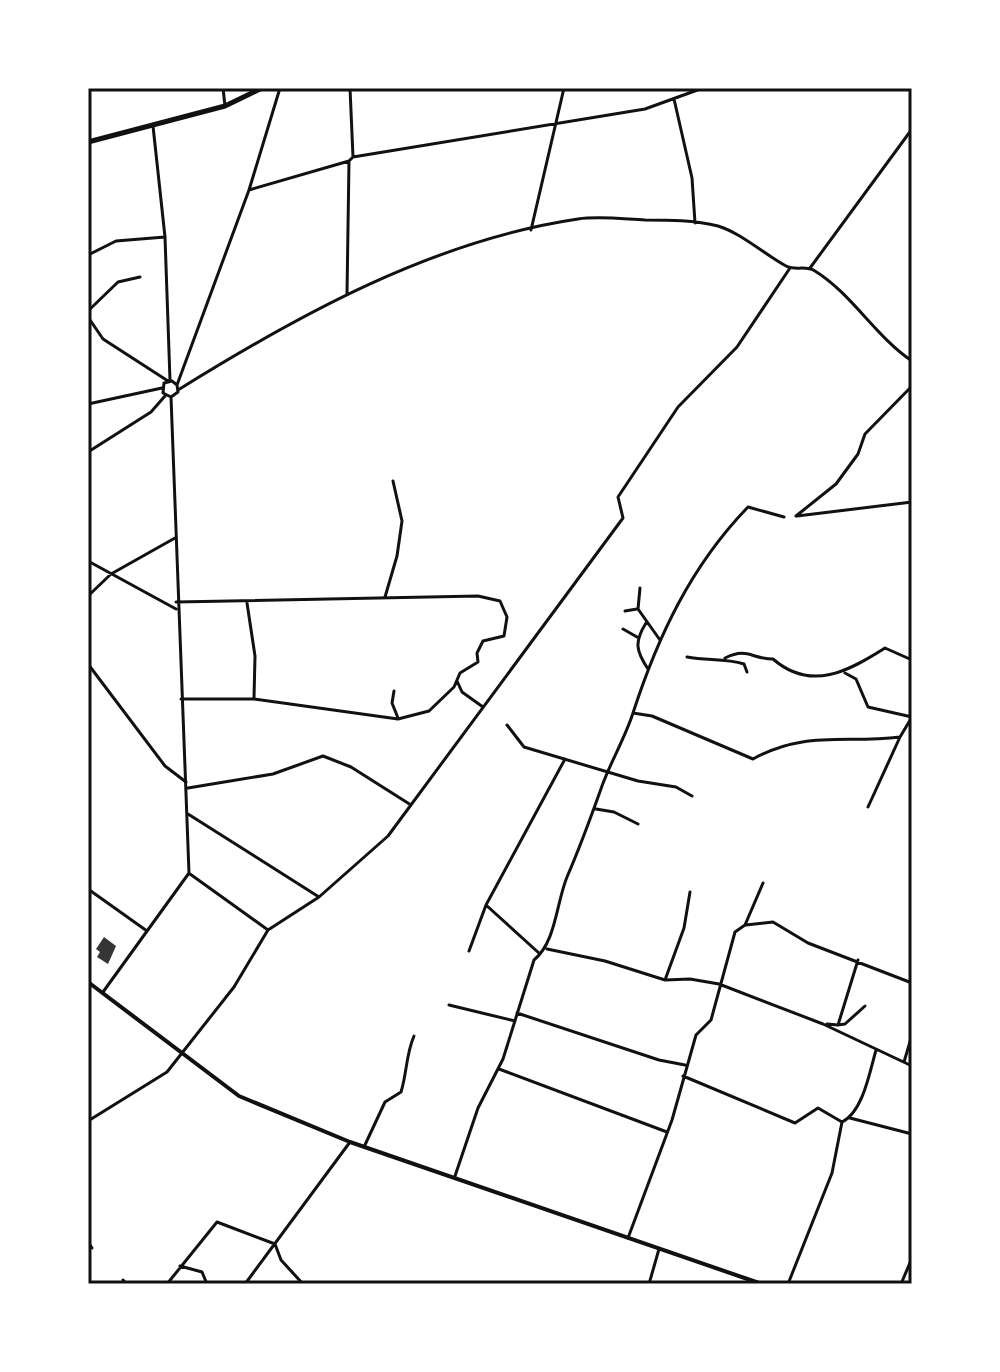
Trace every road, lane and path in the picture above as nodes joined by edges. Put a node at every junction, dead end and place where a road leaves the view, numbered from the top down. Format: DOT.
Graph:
graph roads {
  1 [pos="223,88"];
  2 [pos="262,88"];
  3 [pos="280,88"];
  4 [pos="350,88"];
  5 [pos="564,88"];
  6 [pos="703,88"];
  7 [pos="674,99"];
  8 [pos="225,106"];
  9 [pos="554,124"];
  10 [pos="153,126"];
  11 [pos="912,129"];
  12 [pos="88,142"];
  13 [pos="351,159"];
  14 [pos="249,190"];
  15 [pos="695,223"];
  16 [pos="531,230"];
  17 [pos="165,237"];
  18 [pos="88,255"];
  19 [pos="790,268"];
  20 [pos="810,268"];
  21 [pos="140,277"];
  22 [pos="347,294"];
  23 [pos="89,316"];
  24 [pos="912,361"];
  25 [pos="169,380"];
  26 [pos="912,386"];
  27 [pos="178,387"];
  28 [pos="162,388"];
  29 [pos="168,396"];
  30 [pos="88,404"];
  31 [pos="88,452"];
  32 [pos="393,481"];
  33 [pos="912,502"];
  34 [pos="784,517"];
  35 [pos="175,538"];
  36 [pos="88,561"];
  37 [pos="111,574"];
  38 [pos="640,588"];
  39 [pos="88,596"];
  40 [pos="385,597"];
  41 [pos="176,602"];
  42 [pos="247,603"];
  43 [pos="176,609"];
  44 [pos="638,609"];
  45 [pos="625,611"];
  46 [pos="646,623"];
  47 [pos="623,629"];
  48 [pos="637,637"];
  49 [pos="661,642"];
  50 [pos="687,657"];
  51 [pos="725,658"];
  52 [pos="912,660"];
  53 [pos="88,664"];
  54 [pos="648,669"];
  55 [pos="747,672"];
  56 [pos="845,673"];
  57 [pos="457,681"];
  58 [pos="394,691"];
  59 [pos="181,699"];
  60 [pos="254,699"];
  61 [pos="483,707"];
  62 [pos="633,713"];
  63 [pos="912,717"];
  64 [pos="398,719"];
  65 [pos="507,725"];
  66 [pos="900,737"];
  67 [pos="565,759"];
  68 [pos="608,772"];
  69 [pos="186,782"];
  70 [pos="187,789"];
  71 [pos="692,796"];
  72 [pos="411,805"];
  73 [pos="868,807"];
  74 [pos="596,809"];
  75 [pos="188,814"];
  76 [pos="638,824"];
  77 [pos="189,873"];
  78 [pos="763,883"];
  79 [pos="88,889"];
  80 [pos="690,892"];
  81 [pos="319,897"];
  82 [pos="486,905"];
  83 [pos="745,925"];
  84 [pos="268,930"];
  85 [pos="148,932"];
  86 [pos="547,949"];
  87 [pos="469,951"];
  88 [pos="540,954"];
  89 [pos="858,960"];
  90 [pos="665,980"];
  91 [pos="88,982"];
  92 [pos="912,983"];
  93 [pos="719,984"];
  94 [pos="94,986"];
  95 [pos="88,989"];
  96 [pos="103,992"];
  97 [pos="449,1005"];
  98 [pos="865,1006"];
  99 [pos="517,1013"];
  100 [pos="515,1021"];
  101 [pos="823,1024"];
  102 [pos="838,1025"];
  103 [pos="912,1035"];
  104 [pos="414,1036"];
  105 [pos="876,1050"];
  106 [pos="182,1054"];
  107 [pos="903,1063"];
  108 [pos="685,1065"];
  109 [pos="912,1066"];
  110 [pos="498,1069"];
  111 [pos="682,1076"];
  112 [pos="850,1118"];
  113 [pos="88,1121"];
  114 [pos="842,1122"];
  115 [pos="667,1132"];
  116 [pos="912,1134"];
  117 [pos="350,1142"];
  118 [pos="364,1147"];
  119 [pos="455,1176"];
  120 [pos="628,1238"];
  121 [pos="88,1242"];
  122 [pos="275,1244"];
  123 [pos="92,1248"];
  124 [pos="659,1249"];
  125 [pos="912,1258"];
  126 [pos="180,1266"];
  127 [pos="167,1284"];
  128 [pos="207,1284"];
  129 [pos="245,1284"];
  130 [pos="303,1284"];
  131 [pos="649,1284"];
  132 [pos="762,1284"];
  133 [pos="788,1284"];
  134 [pos="901,1284"];
  1 -- 8 [label="street"];
  2 -- 8 [label="highway"];
  3 -- 14 [label="street"];
  4 -- 13 [label="street"];
  5 -- 9 [label="street"];
  6 -- 7 [label="street"];
  7 -- 9 [label="street"];
  7 -- 15 [label="street"];
  8 -- 10 [label="highway"];
  9 -- 13 [label="street"];
  9 -- 16 [label="street"];
  10 -- 12 [label="highway"];
  10 -- 17 [label="street"];
  11 -- 20 [label="street"];
  13 -- 14 [label="street"];
  13 -- 22 [label="street"];
  14 -- 27 [label="street"];
  15 -- 16 [label="street"];
  15 -- 19 [label="street"];
  16 -- 22 [label="street"];
  17 -- 18 [label="street"];
  17 -- 25 [label="street"];
  19 -- 20 [label="street"];
  19 -- 61 [label="street"];
  20 -- 24 [label="street"];
  21 -- 23 [label="street"];
  22 -- 27 [label="street"];
  23 -- 25 [label="street"];
  25 -- 27 [label="street"];
  25 -- 28 [label="street"];
  26 -- 33 [label="street"];
  27 -- 29 [label="street"];
  28 -- 29 [label="street"];
  28 -- 30 [label="street"];
  29 -- 31 [label="street"];
  29 -- 35 [label="street"];
  32 -- 40 [label="street"];
  34 -- 49 [label="street"];
  35 -- 37 [label="street"];
  35 -- 41 [label="street"];
  36 -- 37 [label="street"];
  37 -- 39 [label="street"];
  37 -- 43 [label="street"];
  38 -- 44 [label="street"];
  40 -- 42 [label="street"];
  40 -- 57 [label="street"];
  41 -- 42 [label="street"];
  41 -- 43 [label="street"];
  42 -- 60 [label="street"];
  43 -- 59 [label="street"];
  44 -- 45 [label="street"];
  44 -- 46 [label="street"];
  46 -- 48 [label="street"];
  46 -- 49 [label="street"];
  47 -- 48 [label="street"];
  48 -- 54 [label="street"];
  49 -- 54 [label="street"];
  50 -- 51 [label="street"];
  51 -- 55 [label="street"];
  51 -- 56 [label="street"];
  52 -- 56 [label="street"];
  53 -- 69 [label="street"];
  54 -- 62 [label="street"];
  56 -- 63 [label="street"];
  57 -- 61 [label="street"];
  57 -- 64 [label="street"];
  58 -- 64 [label="street"];
  59 -- 60 [label="street"];
  59 -- 69 [label="street"];
  60 -- 64 [label="street"];
  61 -- 72 [label="street"];
  62 -- 66 [label="street"];
  62 -- 68 [label="street"];
  63 -- 66 [label="street"];
  65 -- 67 [label="street"];
  66 -- 73 [label="street"];
  67 -- 68 [label="street"];
  67 -- 82 [label="street"];
  68 -- 71 [label="street"];
  68 -- 74 [label="street"];
  69 -- 70 [label="street"];
  70 -- 72 [label="street"];
  70 -- 75 [label="street"];
  72 -- 81 [label="street"];
  74 -- 76 [label="street"];
  74 -- 86 [label="street"];
  75 -- 77 [label="street"];
  75 -- 81 [label="street"];
  77 -- 84 [label="street"];
  77 -- 85 [label="street"];
  78 -- 83 [label="street"];
  79 -- 85 [label="street"];
  80 -- 90 [label="street"];
  81 -- 84 [label="street"];
  82 -- 87 [label="street"];
  82 -- 88 [label="street"];
  83 -- 89 [label="street"];
  83 -- 93 [label="street"];
  84 -- 106 [label="street"];
  85 -- 96 [label="street"];
  86 -- 88 [label="street"];
  86 -- 90 [label="street"];
  88 -- 99 [label="street"];
  89 -- 92 [label="street"];
  89 -- 102 [label="street"];
  90 -- 93 [label="street"];
  91 -- 94 [label="main road"];
  93 -- 101 [label="street"];
  93 -- 108 [label="street"];
  94 -- 95 [label="street"];
  94 -- 96 [label="main road"];
  96 -- 106 [label="main road"];
  97 -- 100 [label="street"];
  98 -- 102 [label="street"];
  99 -- 100 [label="street"];
  99 -- 108 [label="street"];
  100 -- 110 [label="street"];
  101 -- 102 [label="street"];
  101 -- 105 [label="street"];
  103 -- 107 [label="street"];
  104 -- 118 [label="street"];
  105 -- 107 [label="street"];
  105 -- 112 [label="street"];
  106 -- 113 [label="street"];
  106 -- 117 [label="main road"];
  107 -- 109 [label="street"];
  108 -- 111 [label="street"];
  110 -- 115 [label="street"];
  110 -- 119 [label="street"];
  111 -- 114 [label="street"];
  111 -- 115 [label="street"];
  112 -- 114 [label="street"];
  112 -- 116 [label="street"];
  114 -- 133 [label="street"];
  115 -- 120 [label="street"];
  117 -- 118 [label="main road"];
  117 -- 122 [label="street"];
  118 -- 119 [label="main road"];
  119 -- 120 [label="main road"];
  120 -- 124 [label="main road"];
  121 -- 123 [label="street"];
  122 -- 126 [label="street"];
  122 -- 129 [label="street"];
  122 -- 130 [label="street"];
  124 -- 131 [label="street"];
  124 -- 132 [label="main road"];
  125 -- 134 [label="street"];
  126 -- 127 [label="street"];
  126 -- 128 [label="street"];
}
